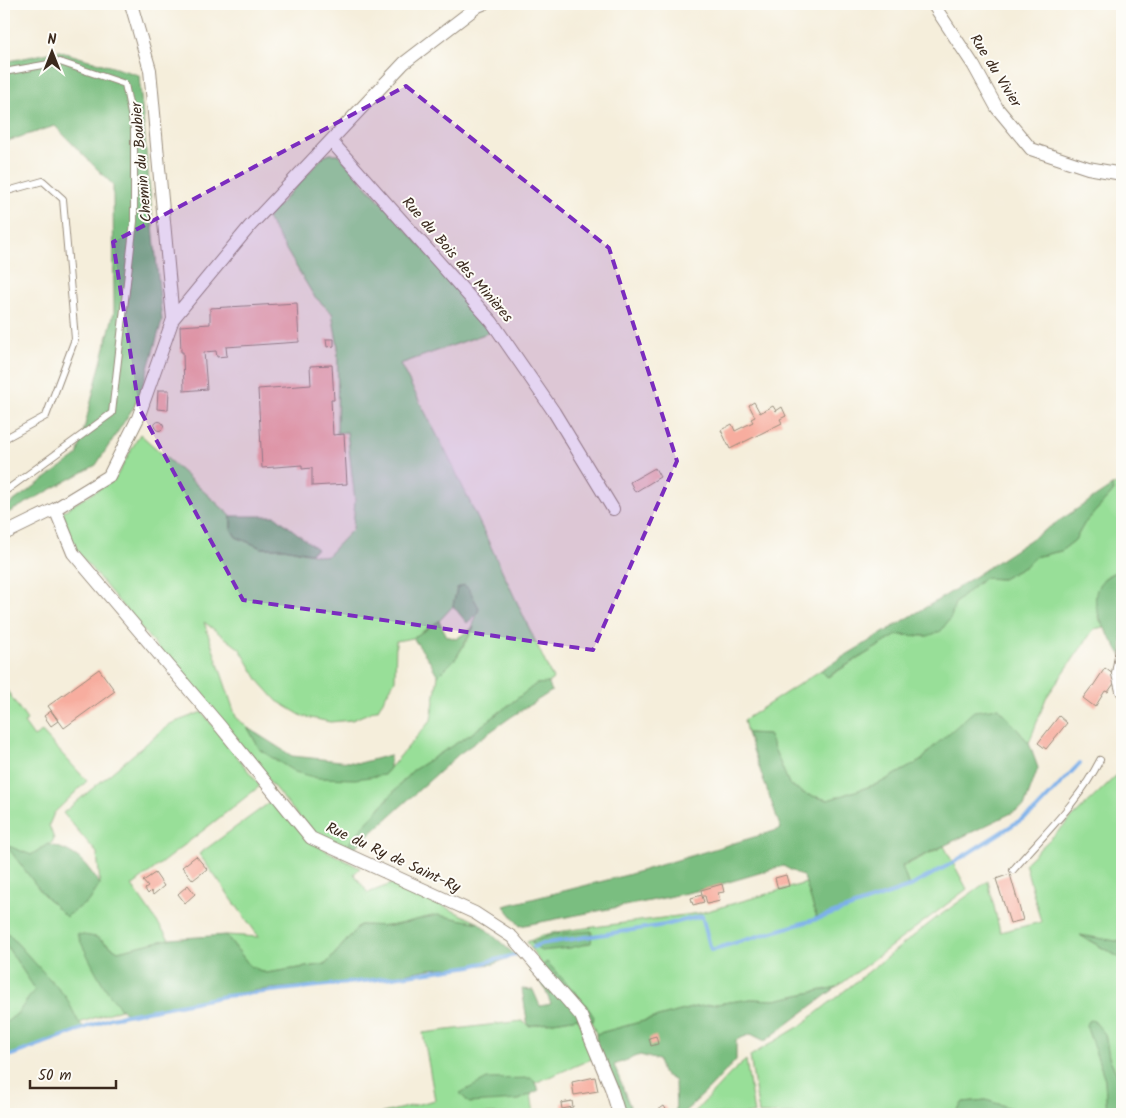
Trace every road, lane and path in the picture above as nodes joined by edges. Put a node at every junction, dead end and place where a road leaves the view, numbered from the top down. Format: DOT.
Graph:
graph roads {
  1 [pos="132,4"];
  2 [pos="483,4"];
  3 [pos="933,4"];
  4 [pos="4,72"];
  5 [pos="331,140"];
  6 [pos="1122,174"];
  7 [pos="4,192"];
  8 [pos="173,319"];
  9 [pos="4,439"];
  10 [pos="4,492"];
  11 [pos="55,509"];
  12 [pos="613,509"];
  13 [pos="4,534"];
  14 [pos="1122,649"];
  15 [pos="1122,691"];
  16 [pos="1100,760"];
  17 [pos="1013,870"];
  18 [pos="619,1114"];
  1 -- 8 [label="street, Chemin du Boubier"];
  2 -- 5 [label="street"];
  3 -- 6 [label="street, Rue du Vivier"];
  4 -- 10 [label="lane"];
  5 -- 8 [label="street"];
  5 -- 12 [label="street, Rue du Bois des Minières"];
  7 -- 9 [label="lane"];
  8 -- 11 [label="street"];
  11 -- 13 [label="street"];
  11 -- 18 [label="street, Rue du Ry de Saint-Ry"];
  14 -- 15 [label="street"];
  16 -- 17 [label="lane"];
}
